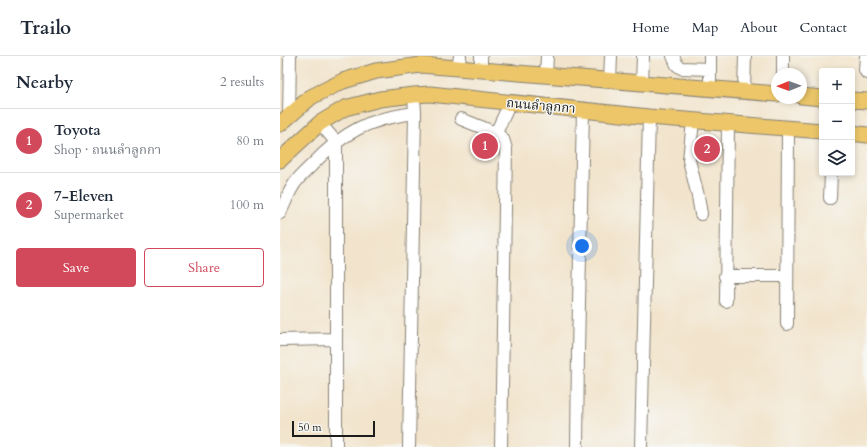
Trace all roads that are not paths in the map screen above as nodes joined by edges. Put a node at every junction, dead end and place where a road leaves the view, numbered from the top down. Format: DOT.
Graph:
graph roads {
  1 [pos="290,56"];
  2 [pos="547,56"];
  3 [pos="611,56"];
  4 [pos="643,56"];
  5 [pos="673,56"];
  6 [pos="710,56"];
  7 [pos="745,56"];
  8 [pos="783,56"];
  9 [pos="866,56"];
  10 [pos="424,61"];
  11 [pos="459,62"];
  12 [pos="481,63"];
  13 [pos="783,68"];
  14 [pos="710,69"];
  15 [pos="867,74"];
  16 [pos="546,76"];
  17 [pos="610,81"];
  18 [pos="642,83"];
  19 [pos="710,88"];
  20 [pos="744,91"];
  21 [pos="771,93"];
  22 [pos="414,95"];
  23 [pos="807,97"];
  24 [pos="819,98"];
  25 [pos="855,100"];
  26 [pos="867,101"];
  27 [pos="510,103"];
  28 [pos="583,110"];
  29 [pos="415,113"];
  30 [pos="649,117"];
  31 [pos="461,119"];
  32 [pos="284,120"];
  33 [pos="693,121"];
  34 [pos="320,123"];
  35 [pos="728,123"];
  36 [pos="788,129"];
  37 [pos="819,131"];
  38 [pos="496,133"];
  39 [pos="855,133"];
  40 [pos="867,135"];
  41 [pos="336,142"];
  42 [pos="280,160"];
  43 [pos="831,176"];
  44 [pos="830,198"];
  45 [pos="280,213"];
  46 [pos="701,214"];
  47 [pos="726,276"];
  48 [pos="787,276"];
  49 [pos="726,301"];
  50 [pos="787,324"];
  51 [pos="336,339"];
  52 [pos="280,340"];
  53 [pos="336,447"];
  54 [pos="409,447"];
  55 [pos="501,447"];
  56 [pos="577,447"];
  57 [pos="641,447"];
  1 -- 32 [label="street"];
  2 -- 16 [label="street"];
  3 -- 17 [label="street"];
  4 -- 18 [label="street"];
  5 -- 14 [label="street"];
  6 -- 14 [label="street"];
  7 -- 20 [label="street"];
  8 -- 13 [label="street"];
  9 -- 15 [label="street"];
  10 -- 11 [label="main road"];
  10 -- 32 [label="main road"];
  11 -- 12 [label="main road"];
  12 -- 16 [label="main road"];
  14 -- 19 [label="street"];
  16 -- 17 [label="main road"];
  17 -- 18 [label="main road"];
  18 -- 19 [label="main road"];
  19 -- 20 [label="main road"];
  20 -- 21 [label="main road"];
  22 -- 27 [label="main road, ถนนลำลูกกา"];
  22 -- 29 [label="street"];
  22 -- 34 [label="main road, ถนนลำลูกกา"];
  23 -- 24 [label="main road"];
  25 -- 26 [label="main road"];
  27 -- 28 [label="main road, ถนนลำลูกกา"];
  27 -- 38 [label="street"];
  28 -- 30 [label="main road, ถนนลำลูกกา"];
  28 -- 56 [label="street"];
  29 -- 41 [label="street"];
  29 -- 54 [label="street"];
  30 -- 33 [label="main road, ถนนลำลูกกา"];
  30 -- 57 [label="street"];
  31 -- 38 [label="street"];
  33 -- 35 [label="main road, ถนนลำลูกกา"];
  33 -- 46 [label="street"];
  34 -- 41 [label="street"];
  34 -- 42 [label="main road, ถนนลำลูกกา"];
  35 -- 36 [label="main road, ถนนลำลูกกา"];
  35 -- 47 [label="street"];
  36 -- 37 [label="main road, ถนนลำลูกกา"];
  36 -- 48 [label="street"];
  38 -- 55 [label="street"];
  39 -- 40 [label="main road"];
  41 -- 45 [label="street"];
  41 -- 51 [label="street"];
  43 -- 44 [label="street"];
  47 -- 48 [label="street"];
  47 -- 49 [label="street"];
  48 -- 50 [label="street"];
  51 -- 52 [label="street"];
  51 -- 53 [label="street"];
}
